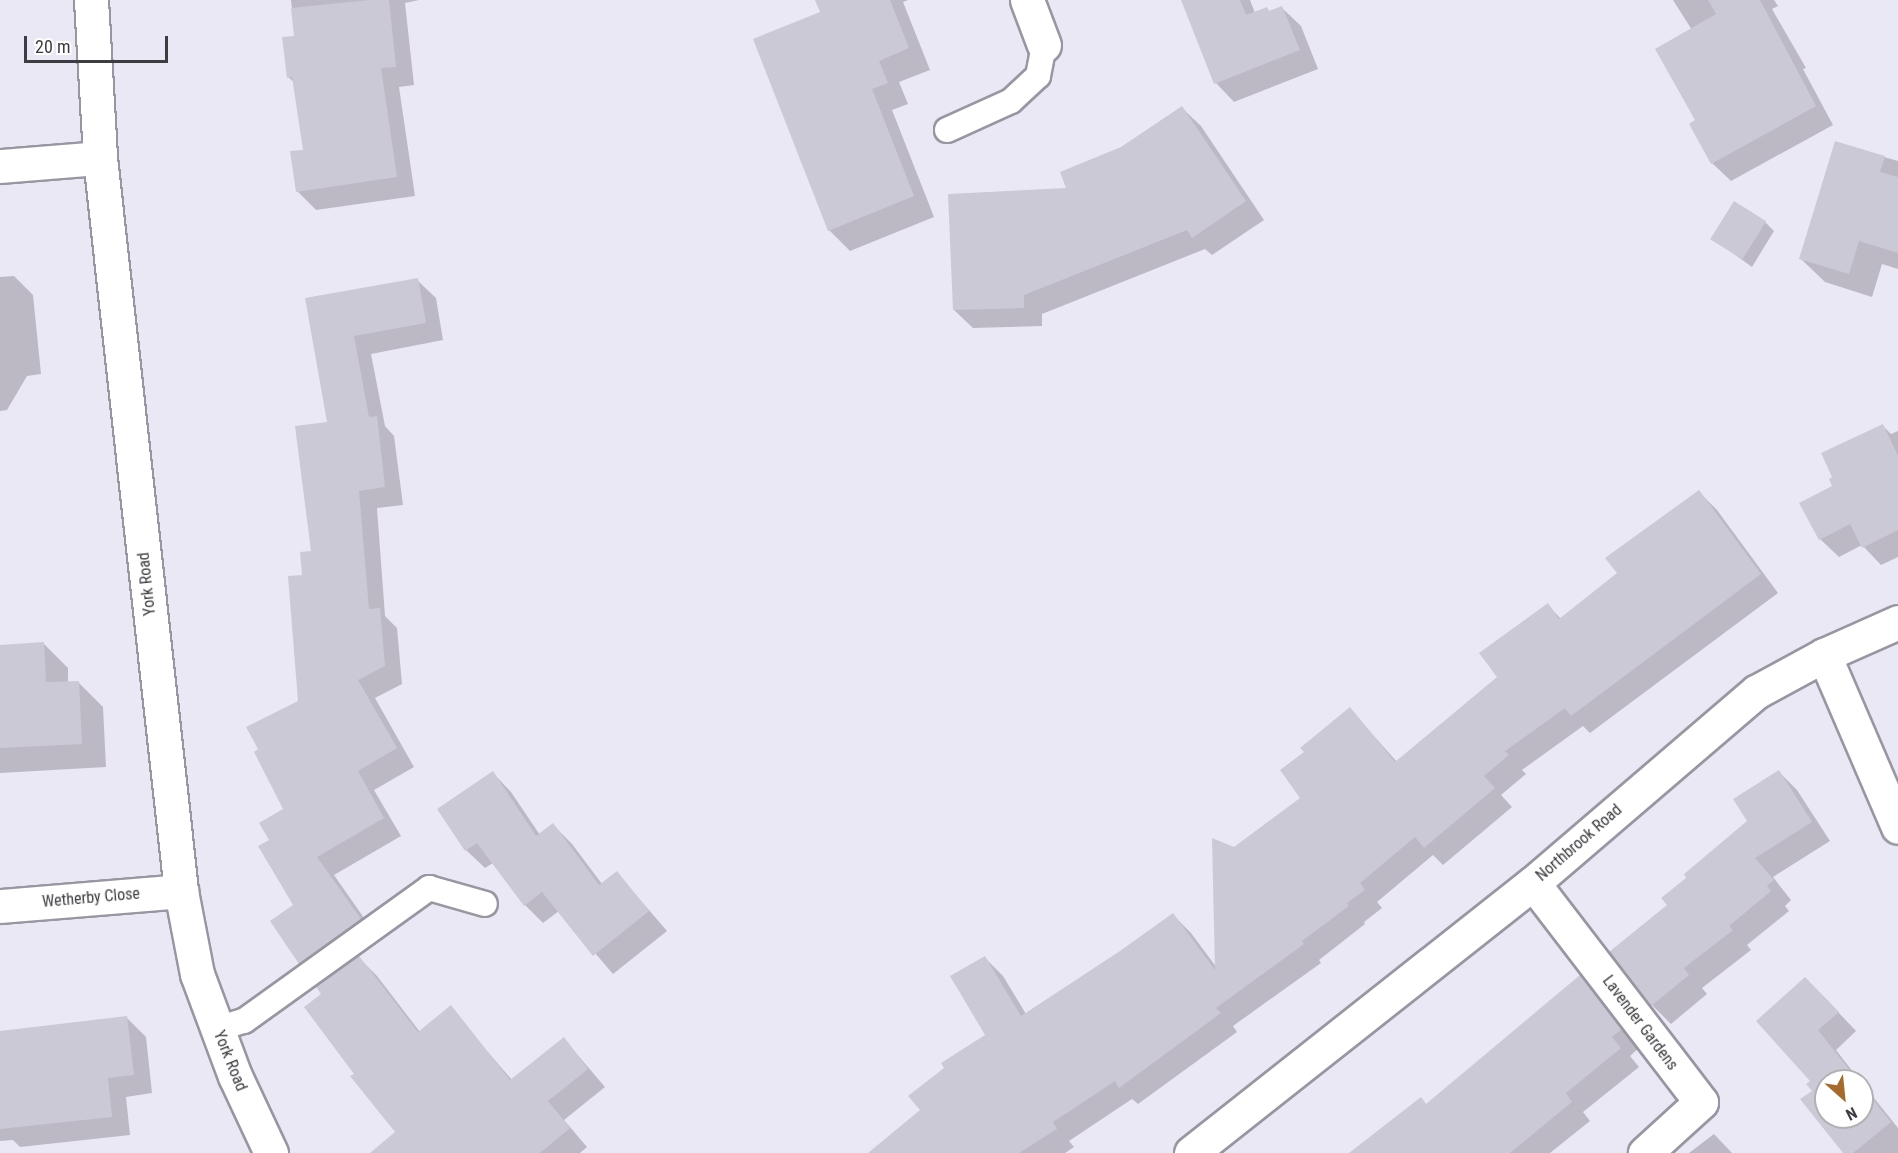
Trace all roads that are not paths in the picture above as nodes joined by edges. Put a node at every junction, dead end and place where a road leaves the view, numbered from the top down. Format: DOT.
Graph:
graph roads {
  1 [pos="91,0"];
  2 [pos="1027,0"];
  3 [pos="1044,45"];
  4 [pos="947,130"];
  5 [pos="100,158"];
  6 [pos="0,166"];
  7 [pos="1898,622"];
  8 [pos="1824,655"];
  9 [pos="1898,827"];
  10 [pos="1533,883"];
  11 [pos="181,891"];
  12 [pos="485,904"];
  13 [pos="0,906"];
  14 [pos="218,1029"];
  15 [pos="271,1153"];
  16 [pos="1191,1153"];
  17 [pos="1645,1153"];
  1 -- 5 [label="street, York Road"];
  2 -- 3 [label="street"];
  3 -- 4 [label="lane"];
  5 -- 6 [label="street"];
  5 -- 11 [label="street, York Road"];
  7 -- 8 [label="street, Northbrook Road"];
  8 -- 9 [label="street"];
  8 -- 10 [label="street, Northbrook Road"];
  10 -- 16 [label="street, Northbrook Road"];
  10 -- 17 [label="street, Lavender Gardens"];
  11 -- 13 [label="street, Wetherby Close"];
  11 -- 14 [label="street, York Road"];
  12 -- 14 [label="lane"];
  14 -- 15 [label="street, York Road"];
}
